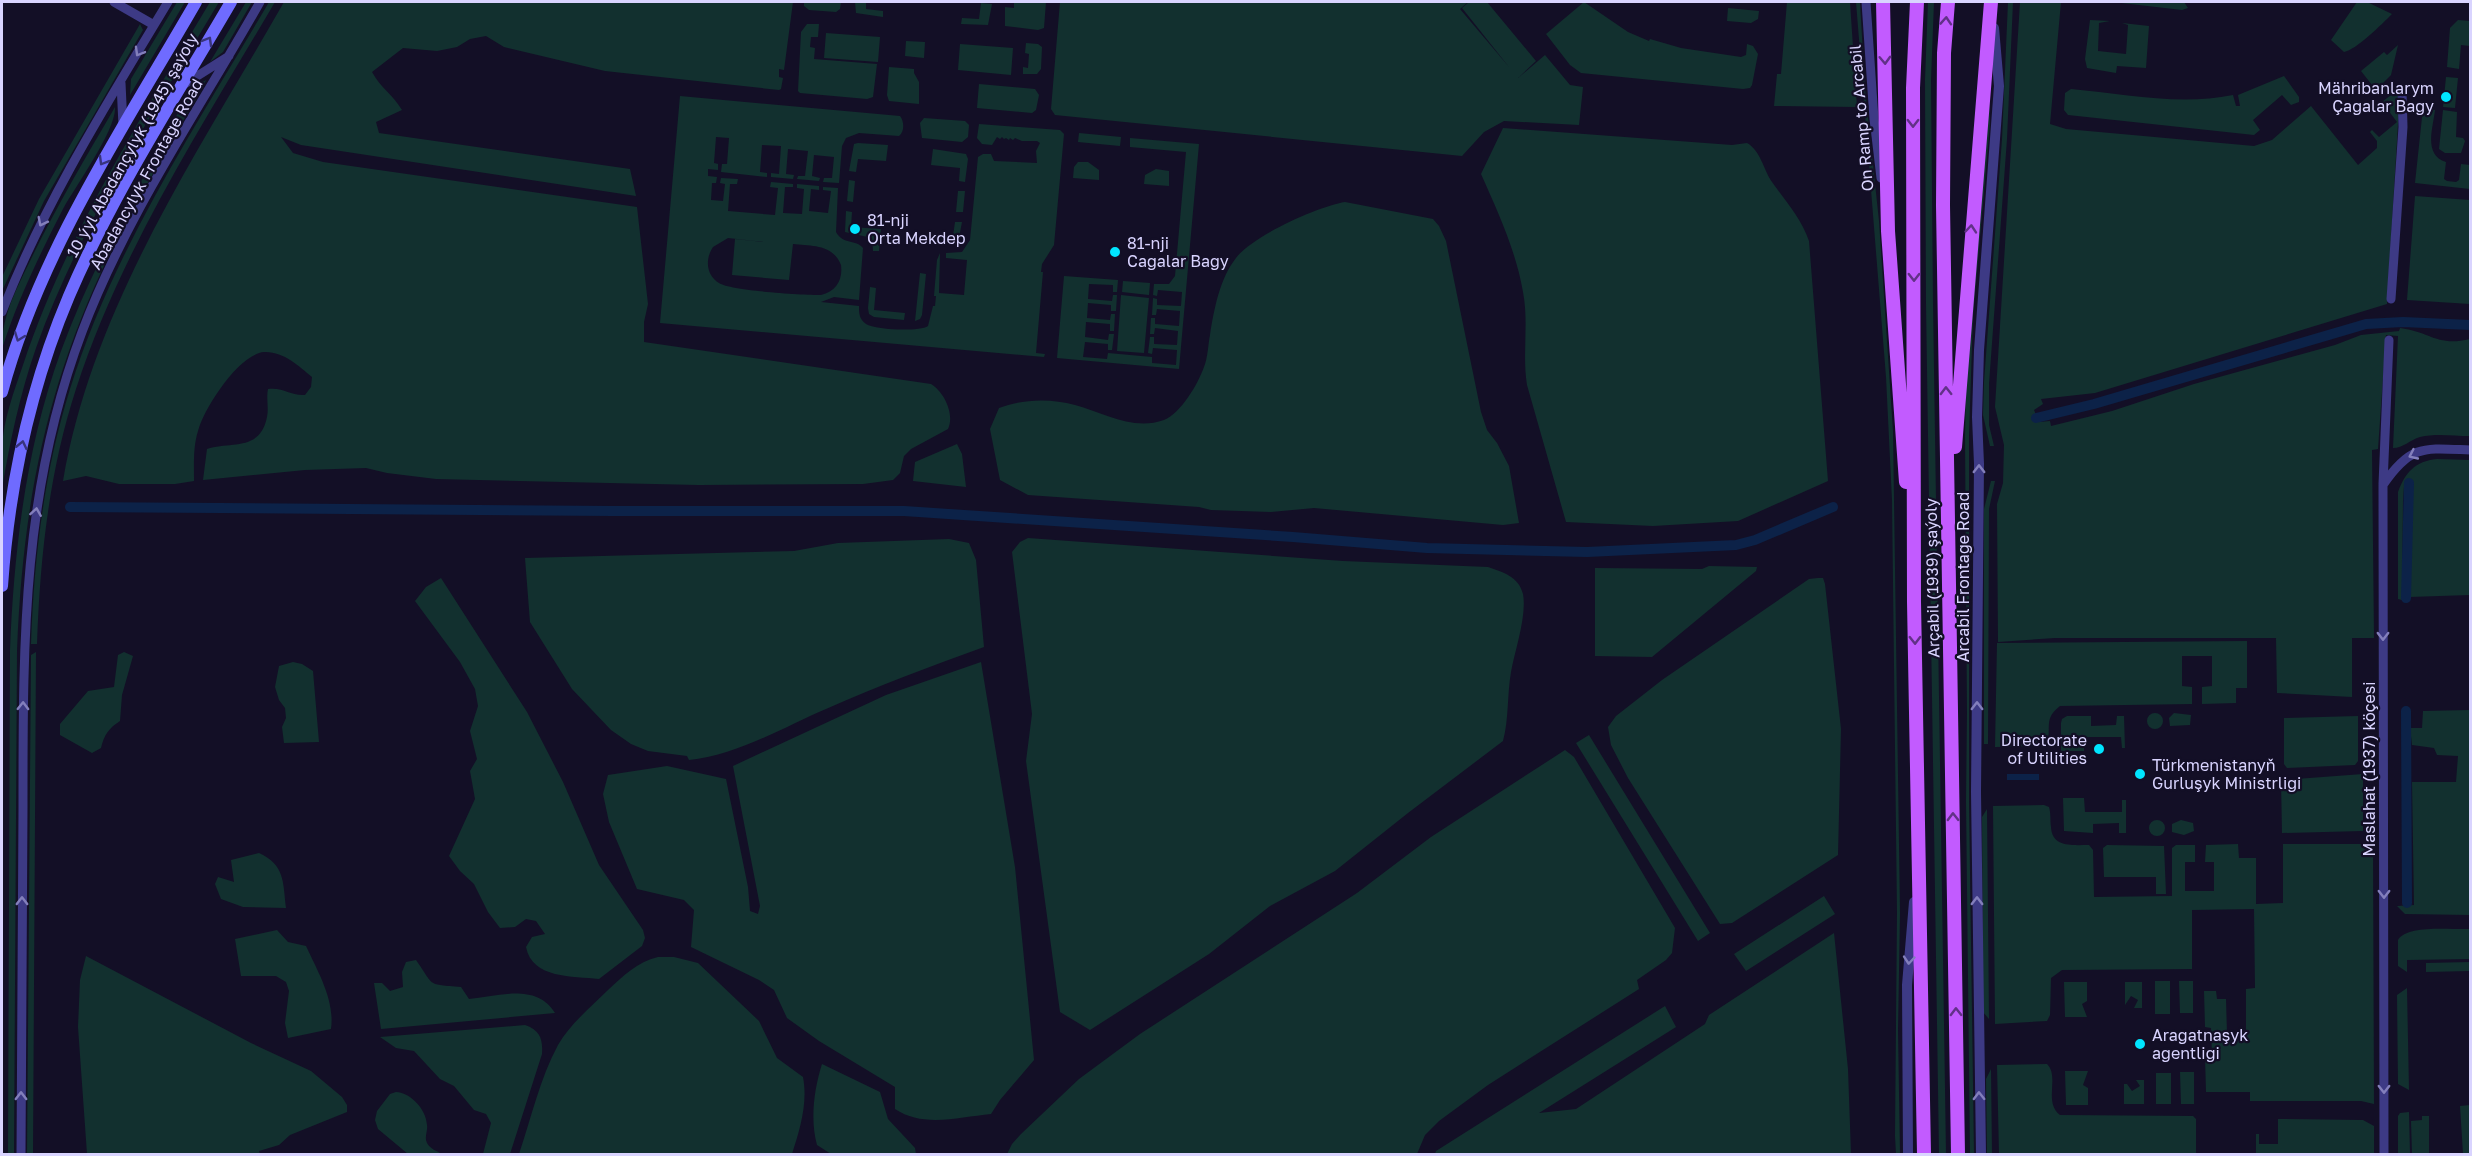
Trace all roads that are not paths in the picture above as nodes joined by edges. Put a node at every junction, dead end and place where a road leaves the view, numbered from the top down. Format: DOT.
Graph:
graph roads {
  1 [pos="114,2"];
  2 [pos="168,2"];
  3 [pos="196,2"];
  4 [pos="231,2"];
  5 [pos="260,2"];
  6 [pos="1866,2"];
  7 [pos="1883,2"];
  8 [pos="1917,2"];
  9 [pos="1948,2"];
  10 [pos="1991,2"];
  11 [pos="154,25"];
  12 [pos="230,55"];
  13 [pos="121,83"];
  14 [pos="183,85"];
  15 [pos="2402,91"];
  16 [pos="123,127"];
  17 [pos="1888,231"];
  18 [pos="2391,299"];
  19 [pos="2,312"];
  20 [pos="2389,340"];
  21 [pos="2,392"];
  22 [pos="2470,450"];
  23 [pos="2383,485"];
  24 [pos="1948,538"];
  25 [pos="2,586"];
  26 [pos="1914,602"];
  27 [pos="1919,839"];
  28 [pos="21,1155"];
  29 [pos="1908,1155"];
  30 [pos="1924,1155"];
  31 [pos="1958,1155"];
  32 [pos="1981,1155"];
  33 [pos="2384,1155"];
  1 -- 11 [label="street"];
  2 -- 11 [label="street"];
  3 -- 16 [label="main road, 10 ýyl Abadançylyk (1945) şaýoly"];
  14 -- 4 [label="main road, 10 ýyl Abadançylyk (1945) şaýoly, one-way"];
  5 -- 12 [label="street, Abadancylyk Frontage Road"];
  6 -- 17 [label="street, On Ramp to Arcabil"];
  7 -- 17 [label="main road, one-way"];
  8 -- 26 [label="main road, Arçabil (1939) şaýoly, one-way"];
  24 -- 9 [label="main road, Arçabil (1939) şaýoly, one-way"];
  24 -- 10 [label="main road, one-way"];
  32 -- 10 [label="street, Arcabil Frontage Road, one-way"];
  11 -- 13 [label="street, one-way"];
  12 -- 14 [label="street"];
  28 -- 12 [label="street, Abadancylyk Frontage Road, one-way"];
  13 -- 16 [label="street"];
  13 -- 19 [label="street, one-way"];
  25 -- 14 [label="main road, 10 ýyl Abadançylyk (1945) şaýoly, one-way"];
  15 -- 18 [label="street"];
  16 -- 21 [label="main road, 10 ýyl Abadançylyk (1945) şaýoly, one-way"];
  17 -- 26 [label="main road"];
  20 -- 23 [label="street, Maslahat (1937) köçesi"];
  22 -- 23 [label="street, one-way"];
  23 -- 33 [label="street, Maslahat (1937) köçesi, one-way"];
  31 -- 24 [label="main road, Arçabil (1939) şaýoly, one-way"];
  26 -- 27 [label="main road, Arçabil (1939) şaýoly, one-way"];
  27 -- 29 [label="street, one-way"];
  27 -- 30 [label="main road, Arçabil (1939) şaýoly"];
}
